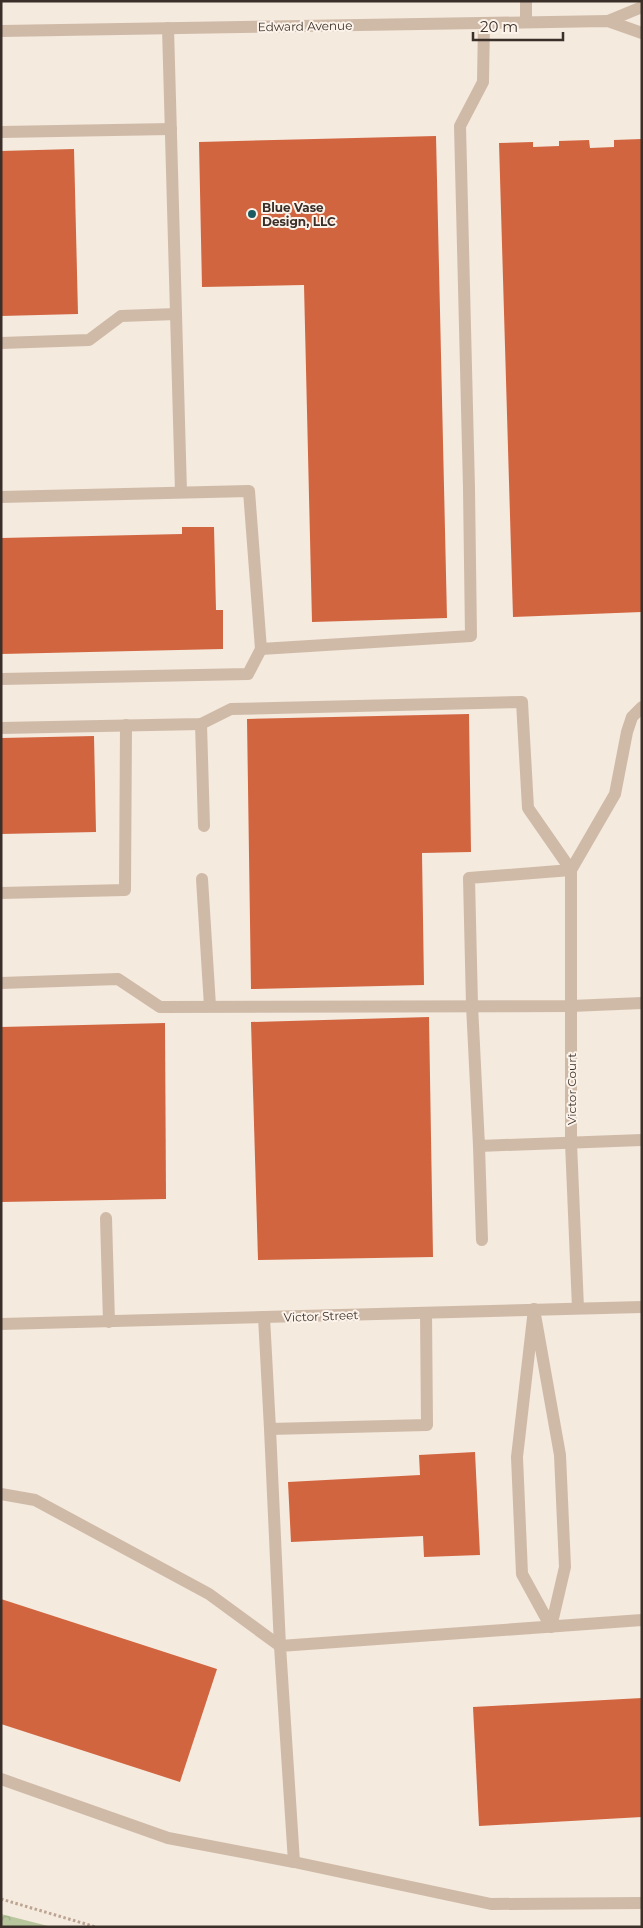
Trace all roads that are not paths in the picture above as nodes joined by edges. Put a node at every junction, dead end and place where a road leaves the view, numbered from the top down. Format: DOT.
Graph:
graph roads {
  1 [pos="526,1"];
  2 [pos="642,7"];
  3 [pos="608,21"];
  4 [pos="526,22"];
  5 [pos="484,23"];
  6 [pos="168,28"];
  7 [pos="1,31"];
  8 [pos="642,32"];
  9 [pos="171,129"];
  10 [pos="1,132"];
  11 [pos="176,314"];
  12 [pos="1,343"];
  13 [pos="181,492"];
  14 [pos="1,496"];
  15 [pos="261,649"];
  16 [pos="1,679"];
  17 [pos="642,707"];
  18 [pos="200,724"];
  19 [pos="126,726"];
  20 [pos="1,728"];
  21 [pos="204,826"];
  22 [pos="571,870"];
  23 [pos="202,879"];
  24 [pos="1,893"];
  25 [pos="1,983"];
  26 [pos="642,1003"];
  27 [pos="472,1005"];
  28 [pos="210,1006"];
  29 [pos="571,1006"];
  30 [pos="642,1140"];
  31 [pos="571,1143"];
  32 [pos="479,1146"];
  33 [pos="106,1218"];
  34 [pos="482,1240"];
  35 [pos="642,1307"];
  36 [pos="578,1308"];
  37 [pos="534,1309"];
  38 [pos="426,1312"];
  39 [pos="264,1317"];
  40 [pos="109,1322"];
  41 [pos="1,1324"];
  42 [pos="270,1429"];
  43 [pos="1,1494"];
  44 [pos="642,1620"];
  45 [pos="551,1627"];
  46 [pos="280,1646"];
  47 [pos="1,1779"];
  48 [pos="294,1862"];
  49 [pos="642,1903"];
  1 -- 4 [label="street"];
  2 -- 3 [label="street, Edward Avenue"];
  3 -- 4 [label="street, Edward Avenue"];
  3 -- 8 [label="street, Edward Avenue"];
  4 -- 5 [label="street, Edward Avenue"];
  5 -- 6 [label="street, Edward Avenue"];
  5 -- 15 [label="street"];
  6 -- 7 [label="street, Edward Avenue"];
  6 -- 9 [label="street"];
  9 -- 10 [label="street"];
  9 -- 11 [label="street"];
  11 -- 12 [label="street"];
  11 -- 13 [label="street"];
  13 -- 14 [label="street"];
  13 -- 15 [label="street"];
  15 -- 16 [label="street"];
  17 -- 22 [label="street"];
  18 -- 19 [label="street"];
  18 -- 21 [label="street"];
  18 -- 22 [label="street"];
  19 -- 20 [label="street"];
  19 -- 24 [label="street"];
  22 -- 27 [label="street"];
  22 -- 29 [label="street, Victor Court"];
  23 -- 28 [label="street"];
  25 -- 28 [label="street"];
  26 -- 29 [label="street"];
  27 -- 28 [label="street"];
  27 -- 29 [label="street"];
  27 -- 32 [label="street"];
  29 -- 31 [label="street, Victor Court"];
  30 -- 31 [label="street"];
  31 -- 32 [label="street"];
  31 -- 36 [label="street, Victor Court"];
  32 -- 34 [label="street"];
  33 -- 40 [label="street"];
  35 -- 36 [label="street, Victor Street"];
  36 -- 37 [label="street, Victor Street"];
  37 -- 38 [label="street, Victor Street"];
  37 -- 45 [label="street"];
  37 -- 45 [label="street"];
  38 -- 39 [label="street, Victor Street"];
  38 -- 42 [label="street"];
  39 -- 40 [label="street, Victor Street"];
  39 -- 42 [label="street"];
  40 -- 41 [label="street, Victor Street"];
  42 -- 46 [label="street"];
  43 -- 46 [label="street"];
  44 -- 45 [label="street"];
  45 -- 46 [label="street"];
  46 -- 48 [label="street"];
  47 -- 48 [label="street"];
  48 -- 49 [label="street"];
}
